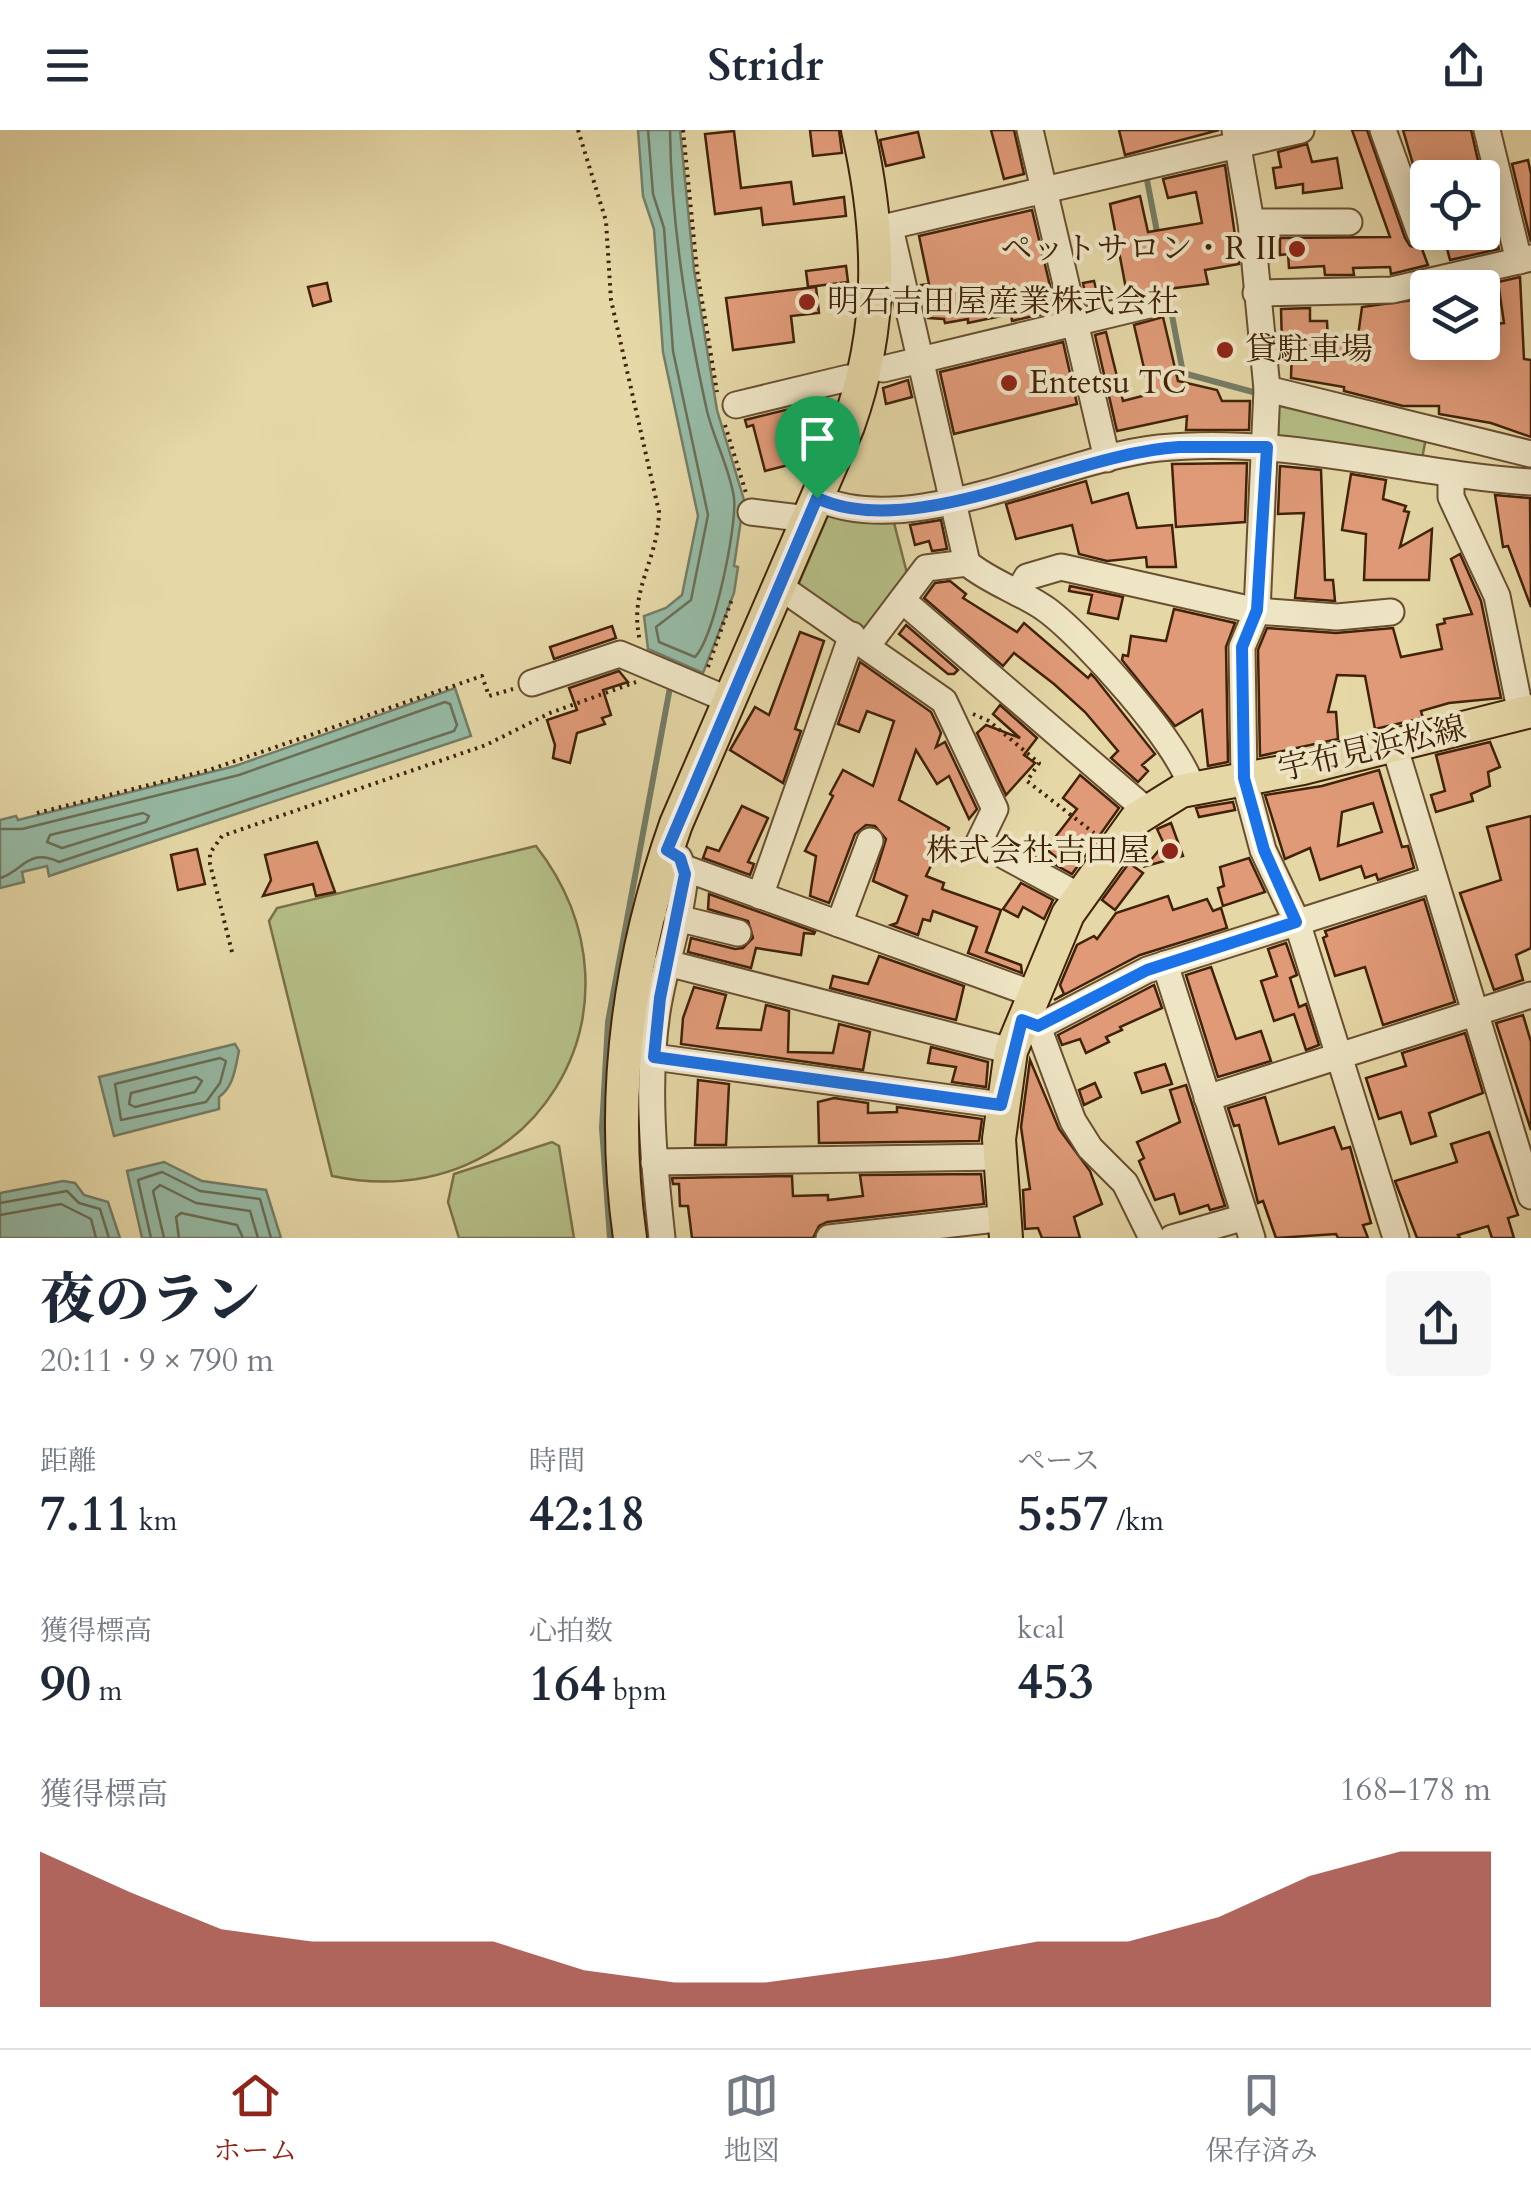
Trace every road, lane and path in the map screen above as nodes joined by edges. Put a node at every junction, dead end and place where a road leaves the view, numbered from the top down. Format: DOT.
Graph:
graph roads {
  1 [pos="578,130"];
  2 [pos="683,130"];
  3 [pos="858,130"];
  4 [pos="1030,130"];
  5 [pos="1301,130"];
  6 [pos="1383,130"];
  7 [pos="1488,130"];
  8 [pos="1236,138"];
  9 [pos="1044,190"];
  10 [pos="1410,204"];
  11 [pos="1251,222"];
  12 [pos="1348,222"];
  13 [pos="883,229"];
  14 [pos="1525,259"];
  15 [pos="1256,293"];
  16 [pos="1153,304"];
  17 [pos="1075,323"];
  18 [pos="920,360"];
  19 [pos="873,375"];
  20 [pos="1267,388"];
  21 [pos="736,405"];
  22 [pos="1267,447"];
  23 [pos="1531,454"];
  24 [pos="1108,459"];
  25 [pos="1451,476"];
  26 [pos="1531,482"];
  27 [pos="952,500"];
  28 [pos="812,508"];
  29 [pos="751,512"];
  30 [pos="967,563"];
  31 [pos="779,586"];
  32 [pos="1018,593"];
  33 [pos="732,599"];
  34 [pos="902,600"];
  35 [pos="1257,610"];
  36 [pos="1390,612"];
  37 [pos="860,640"];
  38 [pos="645,665"];
  39 [pos="705,676"];
  40 [pos="532,682"];
  41 [pos="730,700"];
  42 [pos="944,701"];
  43 [pos="1526,712"];
  44 [pos="1394,745"];
  45 [pos="1244,778"];
  46 [pos="1192,789"];
  47 [pos="1146,810"];
  48 [pos="36,813"];
  49 [pos="870,841"];
  50 [pos="1114,848"];
  51 [pos="675,859"];
  52 [pos="1434,879"];
  53 [pos="760,896"];
  54 [pos="1079,896"];
  55 [pos="677,918"];
  56 [pos="1296,922"];
  57 [pos="839,924"];
  58 [pos="738,933"];
  59 [pos="232,952"];
  60 [pos="667,964"];
  61 [pos="1165,964"];
  62 [pos="1531,995"];
  63 [pos="1475,1013"];
  64 [pos="1031,1014"];
  65 [pos="1011,1051"];
  66 [pos="1339,1056"];
  67 [pos="654,1057"];
  68 [pos="1207,1098"];
  69 [pos="1001,1105"];
  70 [pos="1000,1156"];
  71 [pos="654,1162"];
  72 [pos="1531,1196"];
  73 [pos="1248,1227"];
  74 [pos="1006,1228"];
  75 [pos="630,1238"];
  76 [pos="662,1238"];
  77 [pos="829,1238"];
  78 [pos="1152,1238"];
  79 [pos="1172,1238"];
  80 [pos="1396,1238"];
  1 -- 38 [label="path"];
  2 -- 29 [label="path"];
  3 -- 13 [label="main road"];
  4 -- 9 [label="street"];
  5 -- 8 [label="street"];
  6 -- 10 [label="street"];
  7 -- 14 [label="street"];
  8 -- 9 [label="street"];
  8 -- 11 [label="street"];
  9 -- 13 [label="street"];
  9 -- 17 [label="street"];
  11 -- 12 [label="street"];
  11 -- 15 [label="street"];
  13 -- 18 [label="street"];
  13 -- 19 [label="main road"];
  14 -- 15 [label="street"];
  15 -- 20 [label="street"];
  16 -- 17 [label="street"];
  17 -- 18 [label="street"];
  17 -- 24 [label="street"];
  18 -- 19 [label="street"];
  18 -- 27 [label="street"];
  19 -- 21 [label="street"];
  19 -- 28 [label="main road"];
  20 -- 22 [label="street"];
  20 -- 23 [label="street"];
  22 -- 24 [label="street"];
  22 -- 25 [label="street"];
  22 -- 35 [label="street"];
  24 -- 27 [label="street"];
  25 -- 26 [label="street"];
  25 -- 43 [label="street"];
  27 -- 28 [label="street"];
  27 -- 30 [label="street"];
  28 -- 29 [label="street"];
  28 -- 31 [label="main road"];
  30 -- 32 [label="street"];
  30 -- 34 [label="street"];
  31 -- 37 [label="street"];
  31 -- 41 [label="main road"];
  32 -- 35 [label="street"];
  32 -- 46 [label="street"];
  33 -- 39 [label="path"];
  34 -- 37 [label="street"];
  34 -- 47 [label="street"];
  35 -- 36 [label="street"];
  35 -- 45 [label="street"];
  37 -- 42 [label="street"];
  37 -- 53 [label="street"];
  38 -- 40 [label="street"];
  38 -- 41 [label="street"];
  38 -- 59 [label="path"];
  40 -- 48 [label="path"];
  41 -- 51 [label="main road"];
  42 -- 50 [label="path"];
  42 -- 54 [label="street"];
  43 -- 44 [label="main road, 宇布見浜松線"];
  44 -- 45 [label="main road, 宇布見浜松線"];
  44 -- 52 [label="street"];
  45 -- 46 [label="main road, 宇布見浜松線"];
  45 -- 56 [label="street"];
  46 -- 47 [label="main road, 宇布見浜松線"];
  47 -- 50 [label="main road, 宇布見浜松線"];
  49 -- 57 [label="street"];
  50 -- 54 [label="main road, 宇布見浜松線"];
  51 -- 53 [label="street"];
  51 -- 55 [label="street"];
  51 -- 75 [label="main road"];
  52 -- 56 [label="street"];
  52 -- 63 [label="street"];
  53 -- 57 [label="street"];
  54 -- 64 [label="main road, 宇布見浜松線"];
  55 -- 58 [label="street"];
  55 -- 60 [label="street"];
  56 -- 61 [label="street"];
  56 -- 66 [label="street"];
  57 -- 64 [label="street"];
  60 -- 65 [label="street"];
  60 -- 67 [label="street"];
  61 -- 64 [label="street"];
  61 -- 68 [label="street"];
  62 -- 63 [label="street"];
  63 -- 66 [label="street"];
  63 -- 72 [label="street"];
  64 -- 65 [label="main road, 宇布見浜松線"];
  64 -- 78 [label="street"];
  65 -- 69 [label="main road, 宇布見浜松線"];
  66 -- 68 [label="street"];
  66 -- 80 [label="street"];
  67 -- 69 [label="street"];
  67 -- 71 [label="street"];
  68 -- 73 [label="street"];
  69 -- 70 [label="main road, 宇布見浜松線"];
  70 -- 71 [label="street"];
  70 -- 74 [label="main road, 宇布見浜松線"];
  71 -- 76 [label="street"];
  73 -- 79 [label="street"];
  74 -- 77 [label="street"];
}
